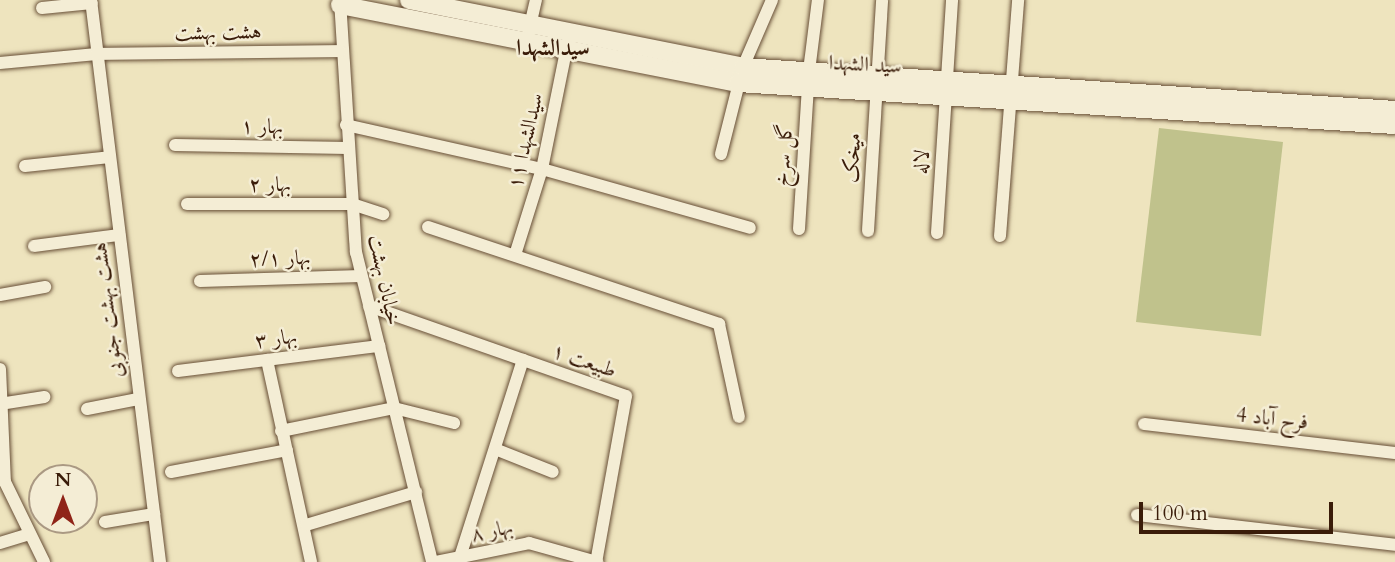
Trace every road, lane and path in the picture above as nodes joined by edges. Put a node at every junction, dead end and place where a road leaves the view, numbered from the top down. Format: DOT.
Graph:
graph roads {
  1 [pos="409,0"];
  2 [pos="536,0"];
  3 [pos="772,0"];
  4 [pos="818,0"];
  5 [pos="882,0"];
  6 [pos="952,0"];
  7 [pos="1018,0"];
  8 [pos="91,2"];
  9 [pos="340,2"];
  10 [pos="42,8"];
  11 [pos="528,36"];
  12 [pos="567,43"];
  13 [pos="340,51"];
  14 [pos="97,54"];
  15 [pos="0,63"];
  16 [pos="741,75"];
  17 [pos="809,78"];
  18 [pos="877,80"];
  19 [pos="947,86"];
  20 [pos="1013,90"];
  21 [pos="1095,96"];
  22 [pos="1395,110"];
  23 [pos="346,125"];
  24 [pos="1395,125"];
  25 [pos="175,145"];
  26 [pos="348,148"];
  27 [pos="722,154"];
  28 [pos="110,157"];
  29 [pos="25,166"];
  30 [pos="542,169"];
  31 [pos="187,204"];
  32 [pos="352,204"];
  33 [pos="383,214"];
  34 [pos="428,227"];
  35 [pos="750,228"];
  36 [pos="799,229"];
  37 [pos="868,231"];
  38 [pos="937,233"];
  39 [pos="119,235"];
  40 [pos="1000,236"];
  41 [pos="34,246"];
  42 [pos="515,255"];
  43 [pos="361,276"];
  44 [pos="200,281"];
  45 [pos="45,287"];
  46 [pos="0,295"];
  47 [pos="369,306"];
  48 [pos="379,346"];
  49 [pos="267,360"];
  50 [pos="523,360"];
  51 [pos="0,369"];
  52 [pos="178,371"];
  53 [pos="44,397"];
  54 [pos="138,399"];
  55 [pos="2,404"];
  56 [pos="394,408"];
  57 [pos="88,409"];
  58 [pos="739,417"];
  59 [pos="454,423"];
  60 [pos="1144,424"];
  61 [pos="281,431"];
  62 [pos="495,449"];
  63 [pos="287,450"];
  64 [pos="1395,453"];
  65 [pos="171,472"];
  66 [pos="553,472"];
  67 [pos="2,482"];
  68 [pos="416,492"];
  69 [pos="154,514"];
  70 [pos="1137,516"];
  71 [pos="105,522"];
  72 [pos="306,525"];
  73 [pos="28,532"];
  74 [pos="29,534"];
  75 [pos="0,542"];
  76 [pos="1395,545"];
  77 [pos="460,557"];
  78 [pos="42,559"];
  79 [pos="160,562"];
  80 [pos="312,562"];
  81 [pos="434,562"];
  82 [pos="596,562"];
  1 -- 11 [label="street, سید الشهدا"];
  2 -- 11 [label="street"];
  3 -- 16 [label="street"];
  4 -- 17 [label="street, گل سرخ"];
  5 -- 18 [label="street, میخک"];
  6 -- 19 [label="street, لاله"];
  7 -- 20 [label="street"];
  8 -- 10 [label="street"];
  8 -- 14 [label="street, هشت بهشت جنوبی"];
  9 -- 11 [label="street, سید الشهدا"];
  9 -- 13 [label="street, خیابان بهشت"];
  11 -- 12 [label="street, سید الشهدا"];
  12 -- 16 [label="street, سید الشهدا"];
  12 -- 30 [label="street, سیدالشهدا ۱۱"];
  13 -- 14 [label="street, هشت بهشت"];
  13 -- 23 [label="street, خیابان بهشت"];
  14 -- 15 [label="street, هشت بهشت"];
  14 -- 28 [label="street, هشت بهشت جنوبی"];
  16 -- 17 [label="street, سید الشهدا"];
  16 -- 27 [label="street"];
  17 -- 18 [label="street, سید الشهدا"];
  17 -- 36 [label="street, گل سرخ"];
  18 -- 19 [label="street, سید الشهدا"];
  18 -- 37 [label="street, میخک"];
  19 -- 20 [label="street, سید الشهدا"];
  19 -- 38 [label="street, لاله"];
  20 -- 21 [label="street, سید الشهدا"];
  20 -- 40 [label="street"];
  21 -- 22 [label="street, سید الشهدا"];
  21 -- 24 [label="street, سید الشهدا"];
  23 -- 26 [label="street, خیابان بهشت"];
  23 -- 30 [label="street"];
  25 -- 26 [label="street, بهار ۱"];
  26 -- 32 [label="street, خیابان بهشت"];
  28 -- 29 [label="street"];
  28 -- 39 [label="street, هشت بهشت جنوبی"];
  30 -- 35 [label="street"];
  30 -- 42 [label="street, سیدالشهدا ۱۱"];
  31 -- 32 [label="street, بهار ۲"];
  32 -- 33 [label="street, بهار ۲"];
  32 -- 43 [label="street, خیابان بهشت"];
  34 -- 42 [label="street"];
  39 -- 41 [label="street"];
  39 -- 54 [label="street, هشت بهشت جنوبی"];
  42 -- 58 [label="street"];
  43 -- 44 [label="street, بهار ۲/۱"];
  43 -- 47 [label="street, خیابان بهشت"];
  45 -- 46 [label="street"];
  47 -- 48 [label="street, خیابان بهشت"];
  47 -- 50 [label="street, طبیعت ۱"];
  48 -- 49 [label="street, بهار ۳"];
  48 -- 56 [label="street, خیابان بهشت"];
  49 -- 52 [label="street, بهار ۳"];
  49 -- 61 [label="street"];
  50 -- 62 [label="street"];
  50 -- 82 [label="street, طبیعت ۱"];
  51 -- 55 [label="street"];
  53 -- 55 [label="street"];
  54 -- 57 [label="street"];
  54 -- 69 [label="street, هشت بهشت جنوبی"];
  55 -- 67 [label="street"];
  56 -- 59 [label="street"];
  56 -- 61 [label="street"];
  56 -- 68 [label="street, خیابان بهشت"];
  60 -- 64 [label="street, فرح آباد 4"];
  61 -- 63 [label="street"];
  62 -- 66 [label="street"];
  62 -- 77 [label="street"];
  63 -- 65 [label="street"];
  63 -- 72 [label="street"];
  67 -- 73 [label="street"];
  68 -- 72 [label="street"];
  68 -- 81 [label="street, خیابان بهشت"];
  69 -- 71 [label="street"];
  69 -- 79 [label="street, هشت بهشت جنوبی"];
  70 -- 76 [label="street"];
  72 -- 80 [label="street"];
  74 -- 75 [label="street"];
  74 -- 78 [label="street"];
  77 -- 81 [label="street, بهار ۸"];
  77 -- 82 [label="street, بهار ۸"];
}
